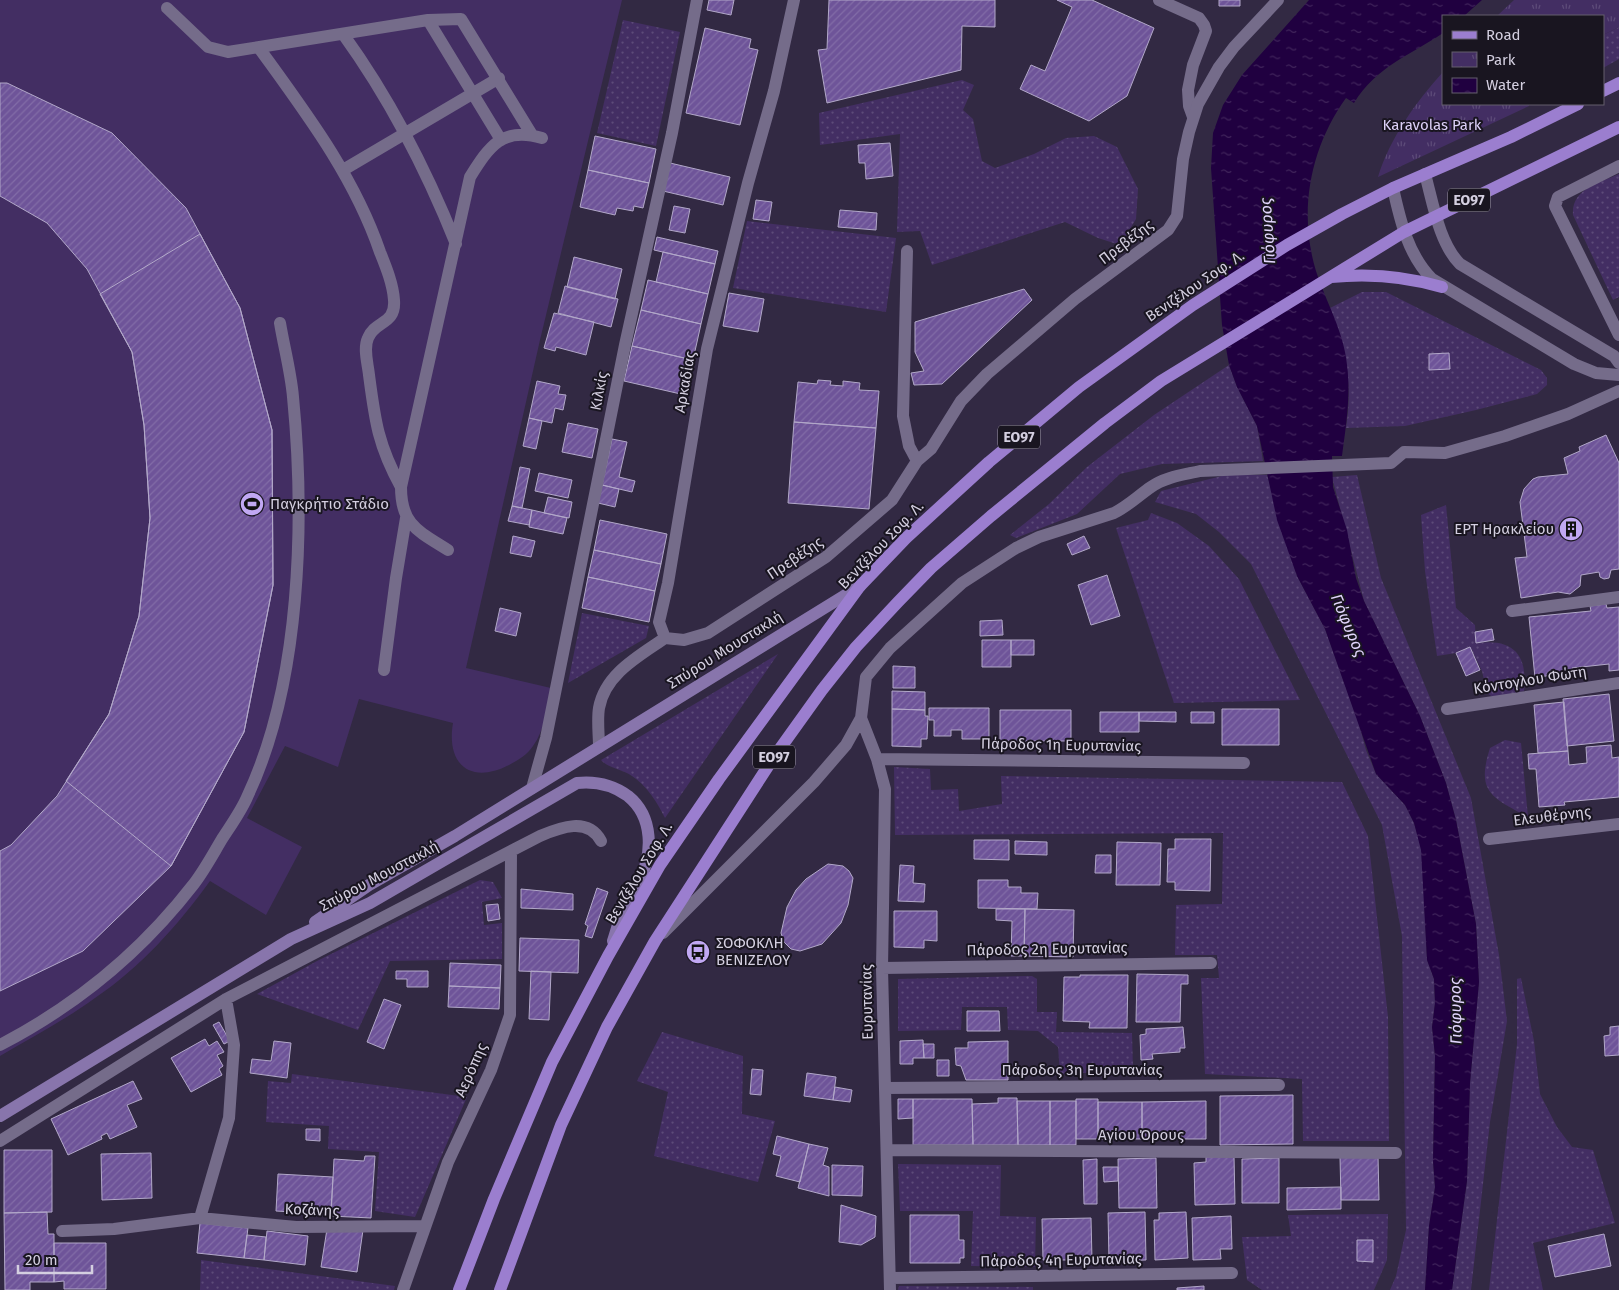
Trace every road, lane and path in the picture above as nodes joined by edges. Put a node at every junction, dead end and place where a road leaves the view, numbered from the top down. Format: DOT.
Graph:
graph roads {
  1 [pos="697,0"];
  2 [pos="794,0"];
  3 [pos="1158,0"];
  4 [pos="1278,0"];
  5 [pos="167,8"];
  6 [pos="428,20"];
  7 [pos="344,34"];
  8 [pos="259,48"];
  9 [pos="499,78"];
  10 [pos="1619,83"];
  11 [pos="1604,90"];
  12 [pos="472,93"];
  13 [pos="1576,105"];
  14 [pos="1193,117"];
  15 [pos="1619,127"];
  16 [pos="406,134"];
  17 [pos="501,140"];
  18 [pos="1619,166"];
  19 [pos="343,170"];
  20 [pos="1424,174"];
  21 [pos="1392,188"];
  22 [pos="1437,215"];
  23 [pos="1404,232"];
  24 [pos="456,244"];
  25 [pos="907,251"];
  26 [pos="1325,279"];
  27 [pos="1442,287"];
  28 [pos="280,323"];
  29 [pos="1619,335"];
  30 [pos="1619,363"];
  31 [pos="1619,375"];
  32 [pos="1619,391"];
  33 [pos="917,461"];
  34 [pos="401,487"];
  35 [pos="406,518"];
  36 [pos="448,550"];
  37 [pos="860,586"];
  38 [pos="1619,597"];
  39 [pos="1512,611"];
  40 [pos="665,638"];
  41 [pos="384,670"];
  42 [pos="1619,683"];
  43 [pos="1447,709"];
  44 [pos="861,718"];
  45 [pos="599,747"];
  46 [pos="877,759"];
  47 [pos="1244,763"];
  48 [pos="532,788"];
  49 [pos="1619,824"];
  50 [pos="1489,838"];
  51 [pos="601,841"];
  52 [pos="511,852"];
  53 [pos="291,939"];
  54 [pos="655,941"];
  55 [pos="608,956"];
  56 [pos="1211,963"];
  57 [pos="882,968"];
  58 [pos="226,999"];
  59 [pos="0,1045"];
  60 [pos="1279,1085"];
  61 [pos="885,1088"];
  62 [pos="0,1116"];
  63 [pos="0,1141"];
  64 [pos="886,1150"];
  65 [pos="1396,1153"];
  66 [pos="200,1218"];
  67 [pos="424,1226"];
  68 [pos="62,1231"];
  69 [pos="1232,1273"];
  70 [pos="890,1284"];
  71 [pos="403,1290"];
  72 [pos="459,1290"];
  73 [pos="500,1290"];
  1 -- 48 [label="street, Κιλκίς"];
  2 -- 40 [label="street, Αρκαδίας"];
  3 -- 14 [label="street"];
  4 -- 14 [label="street, Πρεβέζης"];
  5 -- 8 [label="street"];
  6 -- 7 [label="street"];
  6 -- 9 [label="street"];
  6 -- 12 [label="street"];
  7 -- 8 [label="street"];
  7 -- 16 [label="street"];
  8 -- 19 [label="street"];
  9 -- 12 [label="street"];
  9 -- 17 [label="street"];
  10 -- 11 [label="main road"];
  12 -- 16 [label="street"];
  12 -- 17 [label="street"];
  13 -- 20 [label="main road, Βενιζέλου Σοφ. Λ. / ΕΟ97"];
  14 -- 33 [label="street, Πρεβέζης"];
  15 -- 22 [label="main road, ΕΟ97"];
  16 -- 19 [label="street"];
  16 -- 24 [label="street"];
  17 -- 24 [label="street"];
  18 -- 29 [label="street"];
  19 -- 34 [label="street"];
  20 -- 21 [label="main road, Βενιζέλου Σοφ. Λ. / ΕΟ97"];
  20 -- 22 [label="street"];
  21 -- 23 [label="street"];
  21 -- 37 [label="main road, Βενιζέλου Σοφ. Λ. / ΕΟ97"];
  22 -- 23 [label="main road, ΕΟ97"];
  22 -- 30 [label="street"];
  23 -- 26 [label="main road, ΕΟ97"];
  23 -- 27 [label="street"];
  24 -- 34 [label="street"];
  25 -- 33 [label="street"];
  26 -- 27 [label="main road"];
  26 -- 54 [label="main road, ΕΟ97"];
  27 -- 31 [label="street"];
  28 -- 59 [label="street"];
  32 -- 44 [label="street"];
  33 -- 40 [label="street, Πρεβέζης"];
  34 -- 35 [label="street"];
  35 -- 36 [label="street"];
  35 -- 41 [label="street"];
  37 -- 45 [label="main road, Σπύρου Μουστακλή"];
  37 -- 55 [label="main road, Βενιζέλου Σοφ. Λ. / ΕΟ97"];
  38 -- 39 [label="street"];
  40 -- 45 [label="street"];
  42 -- 43 [label="street, Κόντογλου Φώτη"];
  44 -- 46 [label="street, Ευρυτανίας"];
  44 -- 54 [label="street"];
  45 -- 48 [label="main road, Σπύρου Μουστακλή"];
  46 -- 47 [label="street, Πάροδος 1η Ευρυτανίας"];
  46 -- 57 [label="street, Ευρυτανίας"];
  48 -- 53 [label="main road, Σπύρου Μουστακλή"];
  49 -- 50 [label="street, Ελευθέρνης"];
  51 -- 52 [label="street"];
  52 -- 58 [label="street"];
  52 -- 67 [label="street, Αερόπης"];
  53 -- 55 [label="main road, Σπύρου Μουστακλή"];
  53 -- 62 [label="main road, Σπύρου Μουστακλή"];
  54 -- 73 [label="main road, ΕΟ97"];
  55 -- 72 [label="main road, Βενιζέλου Σοφ. Λ. / ΕΟ97"];
  56 -- 57 [label="street, Πάροδος 2η Ευρυτανίας"];
  57 -- 61 [label="street, Ευρυτανίας"];
  58 -- 63 [label="street"];
  58 -- 66 [label="street"];
  60 -- 61 [label="street, Πάροδος 3η Ευρυτανίας"];
  61 -- 64 [label="street, Ευρυτανίας"];
  64 -- 65 [label="street, Αγίου Όρους"];
  64 -- 70 [label="street, Ευρυτανίας"];
  66 -- 67 [label="street, Κοζάνης"];
  66 -- 68 [label="street, Κοζάνης"];
  67 -- 71 [label="street, Αερόπης"];
  69 -- 70 [label="street, Πάροδος 4η Ευρυτανίας"];
}
